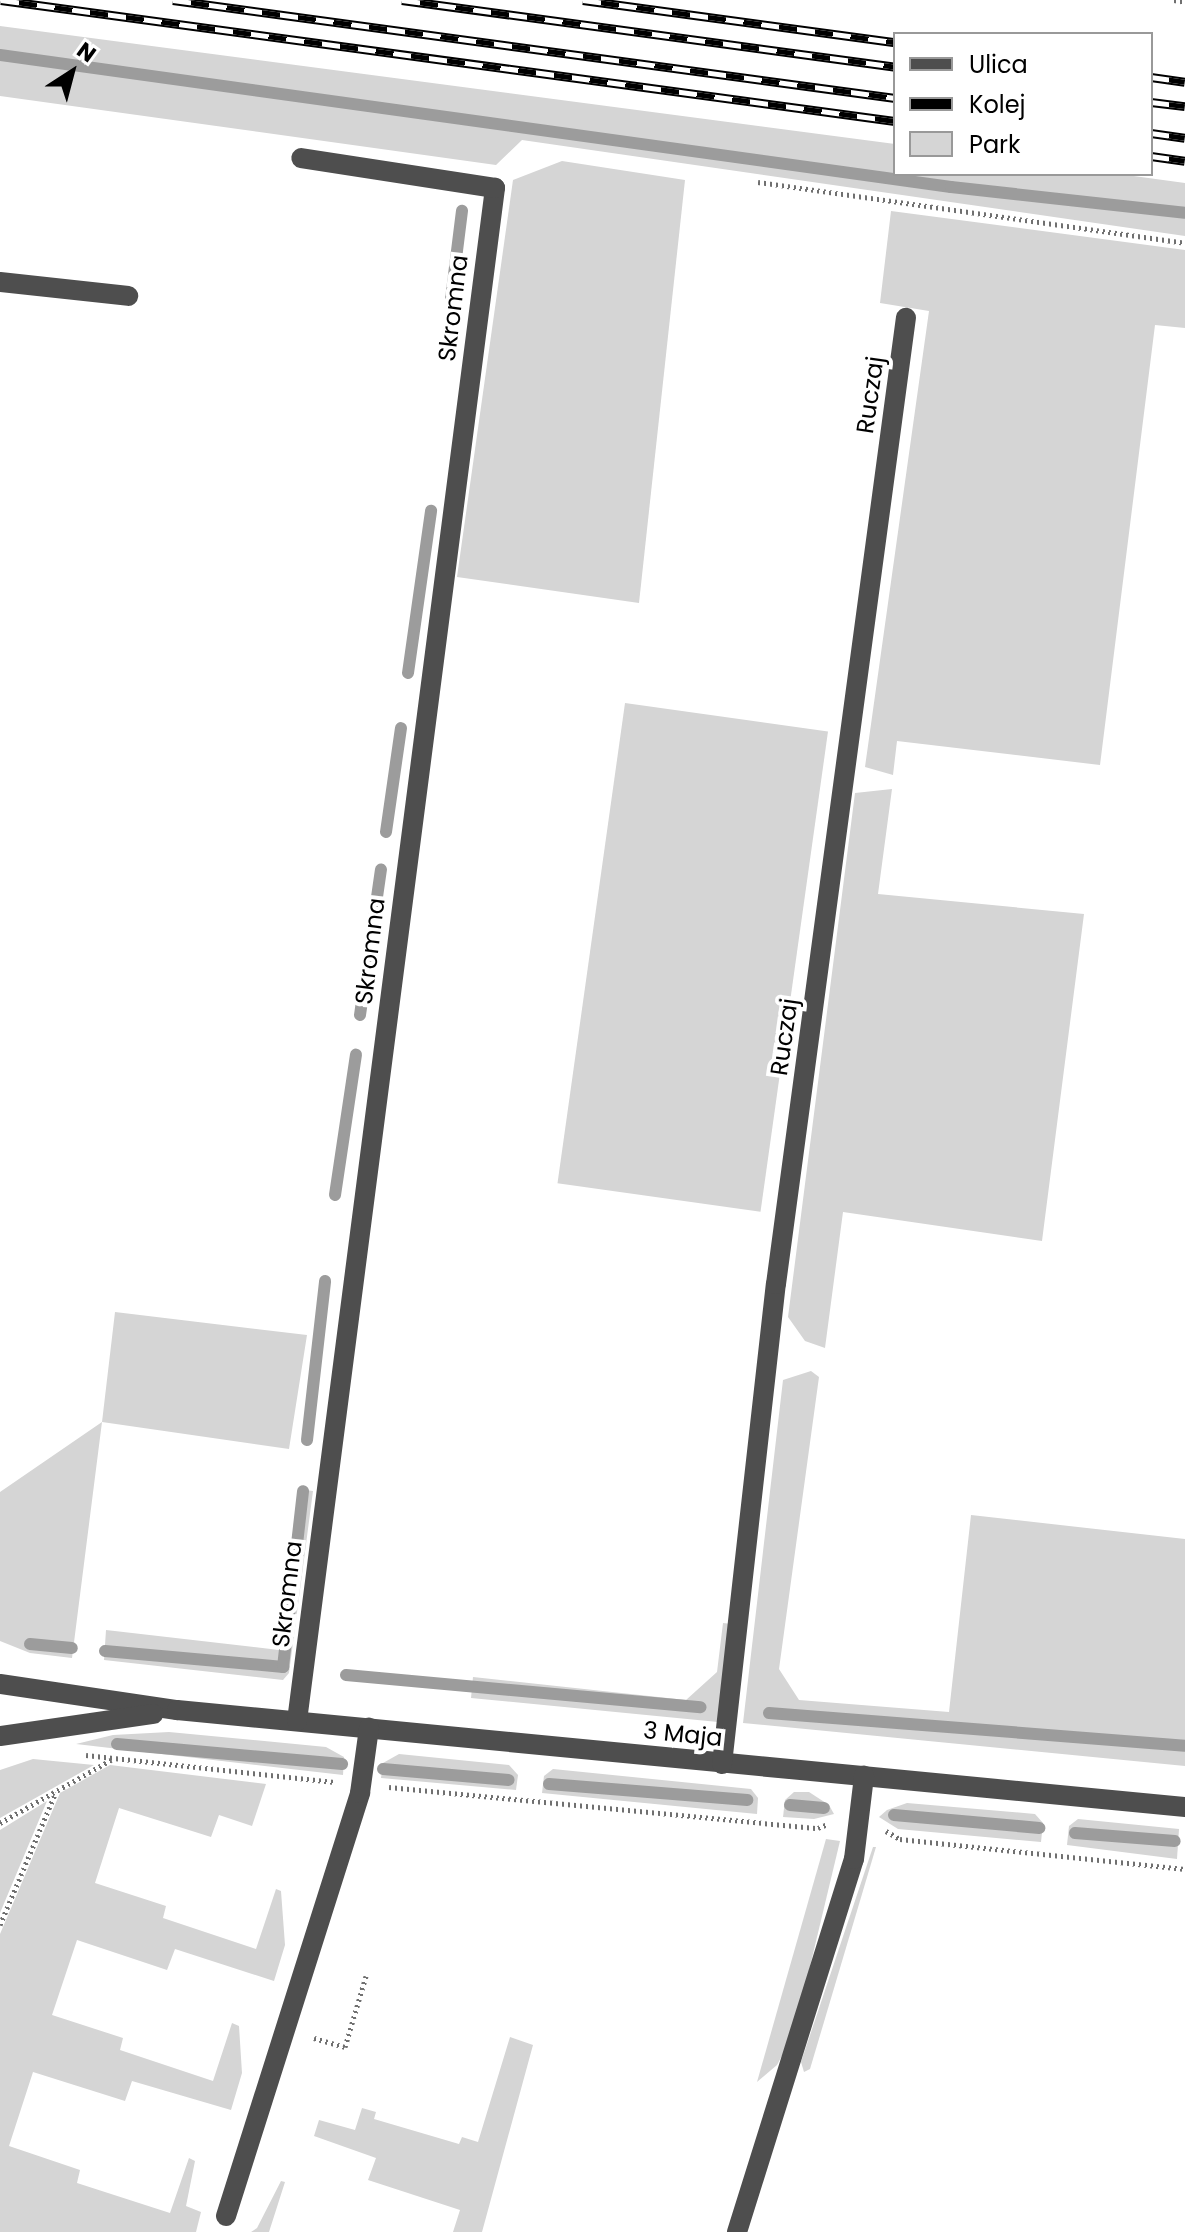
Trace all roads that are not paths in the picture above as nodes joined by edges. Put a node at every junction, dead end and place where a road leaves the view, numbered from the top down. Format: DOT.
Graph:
graph roads {
  1 [pos="301,158"];
  2 [pos="0,282"];
  3 [pos="128,296"];
  4 [pos="906,318"];
  5 [pos="0,1684"];
  6 [pos="177,1710"];
  7 [pos="297,1721"];
  8 [pos="369,1728"];
  9 [pos="0,1736"];
  10 [pos="722,1764"];
  11 [pos="864,1776"];
  12 [pos="1185,1807"];
  13 [pos="226,2216"];
  14 [pos="737,2232"];
  1 -- 7 [label="street, Skromna"];
  2 -- 3 [label="street"];
  4 -- 10 [label="street, Ruczaj"];
  5 -- 6 [label="street, 3 Maja"];
  6 -- 7 [label="street, 3 Maja"];
  6 -- 9 [label="street, 3 Maja"];
  7 -- 8 [label="street, 3 Maja"];
  8 -- 10 [label="street, 3 Maja"];
  8 -- 13 [label="street"];
  10 -- 11 [label="street, 3 Maja"];
  11 -- 12 [label="street, 3 Maja"];
  11 -- 14 [label="street"];
}
